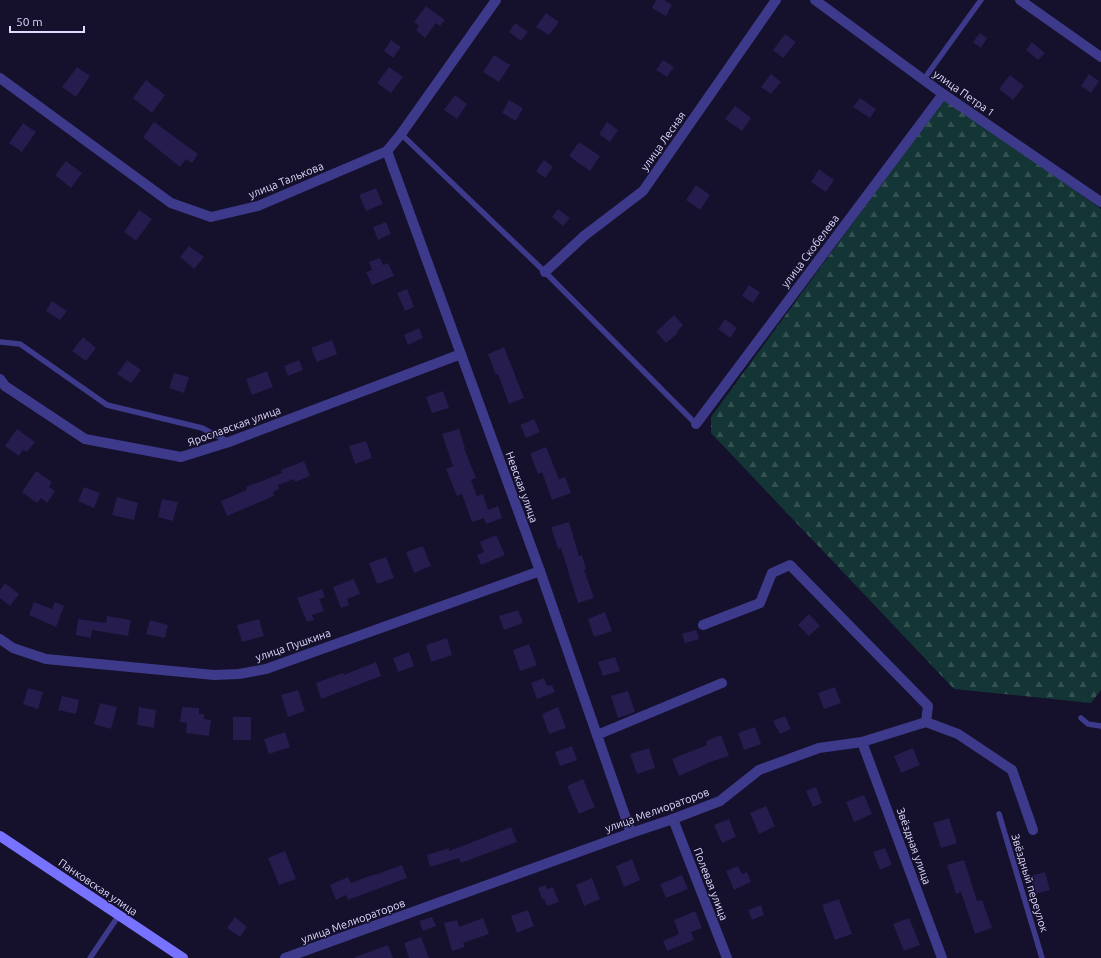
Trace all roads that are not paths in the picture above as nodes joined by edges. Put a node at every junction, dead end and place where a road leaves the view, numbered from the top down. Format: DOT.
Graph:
graph roads {
  1 [pos="496,0"];
  2 [pos="776,0"];
  3 [pos="815,0"];
  4 [pos="981,0"];
  5 [pos="1020,0"];
  6 [pos="1101,57"];
  7 [pos="0,78"];
  8 [pos="924,79"];
  9 [pos="943,94"];
  10 [pos="401,134"];
  11 [pos="387,151"];
  12 [pos="1101,202"];
  13 [pos="545,272"];
  14 [pos="0,342"];
  15 [pos="461,354"];
  16 [pos="0,379"];
  17 [pos="696,424"];
  18 [pos="229,442"];
  19 [pos="540,571"];
  20 [pos="703,625"];
  21 [pos="0,639"];
  22 [pos="722,683"];
  23 [pos="1080,718"];
  24 [pos="926,722"];
  25 [pos="1101,726"];
  26 [pos="596,735"];
  27 [pos="862,742"];
  28 [pos="999,814"];
  29 [pos="674,819"];
  30 [pos="1033,830"];
  31 [pos="631,833"];
  32 [pos="0,836"];
  33 [pos="119,915"];
  34 [pos="90,958"];
  35 [pos="183,958"];
  36 [pos="285,958"];
  37 [pos="726,958"];
  38 [pos="942,958"];
  39 [pos="1042,958"];
  1 -- 10 [label="street, улица Талькова"];
  2 -- 13 [label="street, улица Лесная"];
  3 -- 8 [label="street, улица Петра 1"];
  4 -- 8 [label="lane"];
  5 -- 6 [label="street"];
  7 -- 11 [label="street, улица Талькова"];
  8 -- 9 [label="street, улица Петра 1"];
  9 -- 12 [label="street, улица Петра 1"];
  9 -- 17 [label="street, улица Скобелева"];
  10 -- 11 [label="street, улица Талькова"];
  10 -- 13 [label="lane"];
  11 -- 15 [label="street, Невская улица"];
  13 -- 17 [label="lane"];
  14 -- 18 [label="lane"];
  15 -- 18 [label="street, Ярославская улица"];
  15 -- 19 [label="street, Невская улица"];
  16 -- 18 [label="street, Ярославская улица"];
  19 -- 21 [label="street, улица Пушкина"];
  19 -- 26 [label="street, Невская улица"];
  20 -- 24 [label="street"];
  22 -- 26 [label="street"];
  23 -- 25 [label="lane"];
  24 -- 27 [label="street, улица Мелиораторов"];
  24 -- 30 [label="street"];
  26 -- 31 [label="street, Невская улица"];
  27 -- 29 [label="street, улица Мелиораторов"];
  27 -- 38 [label="street, Звёздная улица"];
  28 -- 39 [label="lane, Звёздный переулок"];
  29 -- 31 [label="street, улица Мелиораторов"];
  29 -- 37 [label="street, Полевая улица"];
  31 -- 36 [label="street, улица Мелиораторов"];
  32 -- 33 [label="main road, Панковская улица"];
  33 -- 34 [label="lane"];
  33 -- 35 [label="main road, Панковская улица"];
}
